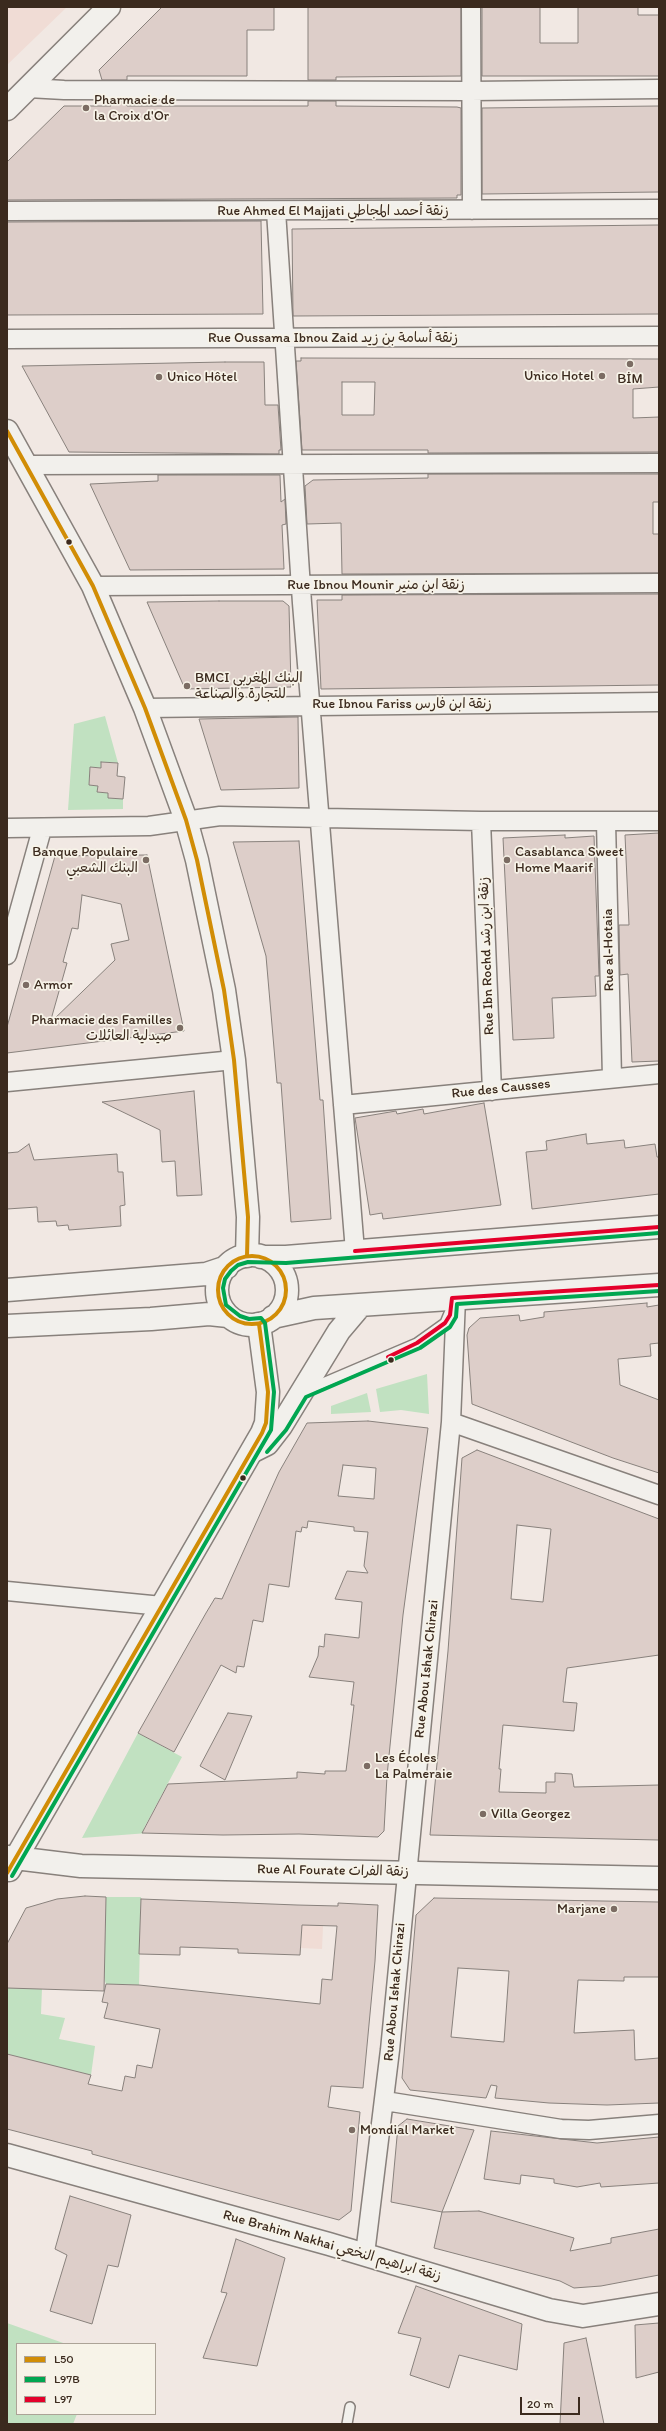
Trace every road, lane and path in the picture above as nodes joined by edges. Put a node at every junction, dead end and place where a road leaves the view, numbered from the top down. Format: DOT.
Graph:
graph roads {
  1 [pos="109,7"];
  2 [pos="471,7"];
  3 [pos="28,88"];
  4 [pos="659,89"];
  5 [pos="471,91"];
  6 [pos="7,108"];
  7 [pos="659,208"];
  8 [pos="472,210"];
  9 [pos="7,211"];
  10 [pos="276,211"];
  11 [pos="659,336"];
  12 [pos="285,338"];
  13 [pos="7,340"];
  14 [pos="7,431"];
  15 [pos="293,463"];
  16 [pos="659,463"];
  17 [pos="28,465"];
  18 [pos="659,583"];
  19 [pos="300,585"];
  20 [pos="93,586"];
  21 [pos="659,702"];
  22 [pos="310,704"];
  23 [pos="145,708"];
  24 [pos="319,817"];
  25 [pos="186,820"];
  26 [pos="481,821"];
  27 [pos="659,821"];
  28 [pos="606,822"];
  29 [pos="7,828"];
  30 [pos="42,829"];
  31 [pos="7,955"];
  32 [pos="234,1060"];
  33 [pos="659,1074"];
  34 [pos="612,1078"];
  35 [pos="7,1082"];
  36 [pos="492,1090"];
  37 [pos="343,1105"];
  38 [pos="659,1228"];
  39 [pos="355,1251"];
  40 [pos="254,1256"];
  41 [pos="227,1267"];
  42 [pos="659,1285"];
  43 [pos="7,1290"];
  44 [pos="454,1298"];
  45 [pos="361,1305"];
  46 [pos="228,1316"];
  47 [pos="266,1321"];
  48 [pos="7,1326"];
  49 [pos="302,1392"];
  50 [pos="451,1422"];
  51 [pos="253,1451"];
  52 [pos="659,1495"];
  53 [pos="7,1591"];
  54 [pos="162,1606"];
  55 [pos="10,1863"];
  56 [pos="407,1873"];
  57 [pos="659,1878"];
  58 [pos="385,2100"];
  59 [pos="659,2124"];
  60 [pos="7,2154"];
  61 [pos="365,2254"];
  62 [pos="659,2304"];
  63 [pos="350,2407"];
  64 [pos="347,2424"];
  1 -- 3 [label="street"];
  2 -- 5 [label="street"];
  3 -- 5 [label="street"];
  3 -- 6 [label="street"];
  4 -- 5 [label="street"];
  5 -- 8 [label="street"];
  7 -- 8 [label="street, Rue Ahmed El Majjati زنقة أحمد المجاطي"];
  8 -- 10 [label="street, Rue Ahmed El Majjati زنقة أحمد المجاطي"];
  9 -- 10 [label="street, Rue Ahmed El Majjati زنقة أحمد المجاطي"];
  10 -- 12 [label="street"];
  11 -- 12 [label="street, Rue Oussama Ibnou Zaid زنقة أسامة بن زيد"];
  12 -- 13 [label="street, Rue Oussama Ibnou Zaid زنقة أسامة بن زيد"];
  12 -- 15 [label="street"];
  14 -- 17 [label="street"];
  15 -- 16 [label="street"];
  15 -- 17 [label="street"];
  15 -- 19 [label="street"];
  17 -- 20 [label="street"];
  18 -- 19 [label="street, Rue Ibnou Mounir زنقة ابن منير"];
  19 -- 20 [label="street, Rue Ibnou Mounir زنقة ابن منير"];
  19 -- 22 [label="street"];
  20 -- 23 [label="street"];
  21 -- 22 [label="street, Rue Ibnou Fariss زنقة ابن فارس"];
  22 -- 23 [label="street, Rue Ibnou Fariss زنقة ابن فارس"];
  22 -- 24 [label="street"];
  23 -- 25 [label="street"];
  24 -- 25 [label="street"];
  24 -- 26 [label="street"];
  24 -- 37 [label="street"];
  25 -- 30 [label="street"];
  25 -- 32 [label="street"];
  26 -- 28 [label="street"];
  26 -- 36 [label="street, Rue Ibn Rochd زنقة ابن رشد"];
  27 -- 28 [label="street"];
  28 -- 34 [label="street, Rue al-Hotaia"];
  29 -- 30 [label="street"];
  30 -- 31 [label="street"];
  32 -- 35 [label="street"];
  32 -- 40 [label="street"];
  33 -- 34 [label="street, Rue des Causses"];
  34 -- 36 [label="street, Rue des Causses"];
  36 -- 37 [label="street, Rue des Causses"];
  37 -- 39 [label="street"];
  38 -- 39 [label="street"];
  39 -- 40 [label="street"];
  40 -- 41 [label="street"];
  40 -- 47 [label="street"];
  41 -- 43 [label="street"];
  41 -- 46 [label="street"];
  42 -- 44 [label="street"];
  44 -- 45 [label="street"];
  44 -- 49 [label="lane"];
  44 -- 50 [label="street, Rue Abou Ishak Chirazi"];
  45 -- 47 [label="street"];
  45 -- 49 [label="street"];
  46 -- 47 [label="street"];
  46 -- 48 [label="street"];
  47 -- 51 [label="street"];
  49 -- 51 [label="street"];
  50 -- 52 [label="street"];
  50 -- 56 [label="street, Rue Abou Ishak Chirazi"];
  51 -- 54 [label="street"];
  53 -- 54 [label="street"];
  54 -- 55 [label="street"];
  55 -- 56 [label="street, Rue Al Fourate زنقة الفرات"];
  56 -- 57 [label="street, Rue Al Fourate زنقة الفرات"];
  56 -- 58 [label="street, Rue Abou Ishak Chirazi"];
  58 -- 59 [label="street"];
  58 -- 61 [label="street, Rue Abou Ishak Chirazi"];
  60 -- 61 [label="street, Rue Brahim Nakhai زنقة ابراهيم النخعي"];
  61 -- 62 [label="street, Rue Brahim Nakhai زنقة ابراهيم النخعي"];
  63 -- 64 [label="lane"];
}
